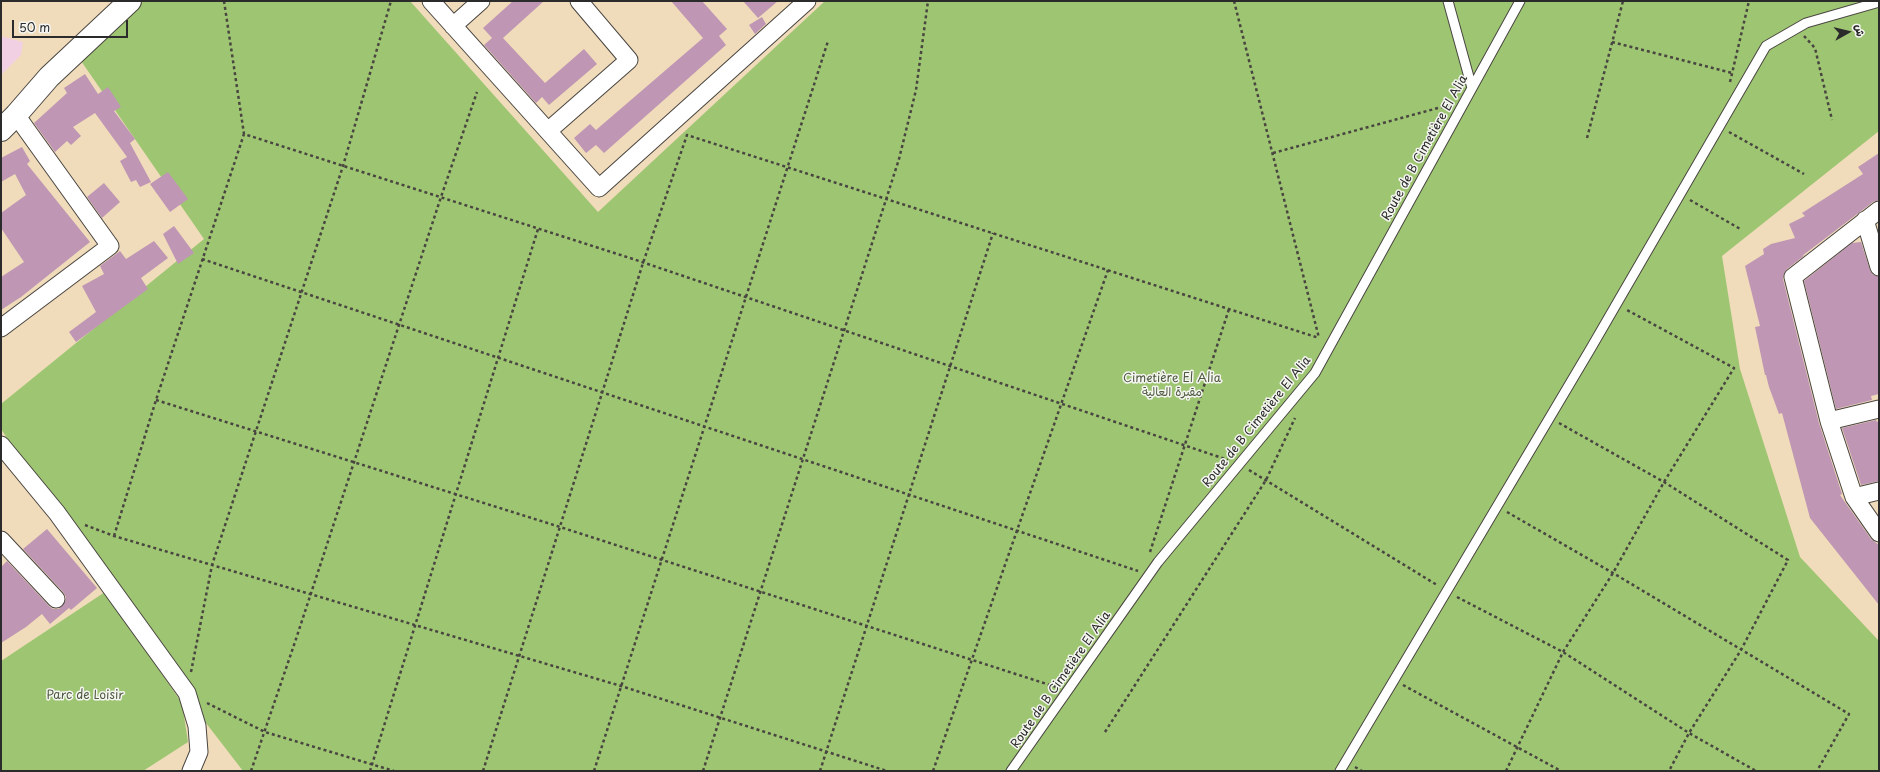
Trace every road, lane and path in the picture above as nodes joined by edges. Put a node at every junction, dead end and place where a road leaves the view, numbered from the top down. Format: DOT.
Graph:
graph roads {
  1 [pos="130,1"];
  2 [pos="224,1"];
  3 [pos="391,1"];
  4 [pos="431,1"];
  5 [pos="481,1"];
  6 [pos="580,1"];
  7 [pos="807,1"];
  8 [pos="928,1"];
  9 [pos="1234,1"];
  10 [pos="1448,1"];
  11 [pos="1520,1"];
  12 [pos="1623,1"];
  13 [pos="1749,1"];
  14 [pos="1879,2"];
  15 [pos="453,26"];
  16 [pos="1796,28"];
  17 [pos="828,41"];
  18 [pos="1612,42"];
  19 [pos="1732,73"];
  20 [pos="1472,88"];
  21 [pos="1728,88"];
  22 [pos="477,92"];
  23 [pos="1465,100"];
  24 [pos="1832,120"];
  25 [pos="9,123"];
  26 [pos="1720,126"];
  27 [pos="548,131"];
  28 [pos="244,134"];
  29 [pos="1587,138"];
  30 [pos="1273,153"];
  31 [pos="343,166"];
  32 [pos="787,167"];
  33 [pos="1804,174"];
  34 [pos="1680,194"];
  35 [pos="441,197"];
  36 [pos="886,198"];
  37 [pos="1879,210"];
  38 [pos="1865,220"];
  39 [pos="538,229"];
  40 [pos="1742,230"];
  41 [pos="993,233"];
  42 [pos="202,259"];
  43 [pos="643,263"];
  44 [pos="1879,267"];
  45 [pos="1108,270"];
  46 [pos="302,292"];
  47 [pos="745,297"];
  48 [pos="1617,304"];
  49 [pos="1229,309"];
  50 [pos="399,324"];
  51 [pos="1,328"];
  52 [pos="844,330"];
  53 [pos="1319,338"];
  54 [pos="1324,356"];
  55 [pos="498,358"];
  56 [pos="950,366"];
  57 [pos="602,392"];
  58 [pos="156,400"];
  59 [pos="1061,404"];
  60 [pos="1879,409"];
  61 [pos="1298,411"];
  62 [pos="1550,418"];
  63 [pos="1829,421"];
  64 [pos="704,426"];
  65 [pos="255,432"];
  66 [pos="1,445"];
  67 [pos="1184,446"];
  68 [pos="803,459"];
  69 [pos="354,463"];
  70 [pos="1239,464"];
  71 [pos="1266,480"];
  72 [pos="1664,482"];
  73 [pos="1879,491"];
  74 [pos="456,494"];
  75 [pos="909,494"];
  76 [pos="1854,497"];
  77 [pos="1498,506"];
  78 [pos="57,513"];
  79 [pos="560,527"];
  80 [pos="1017,530"];
  81 [pos="1879,533"];
  82 [pos="114,536"];
  83 [pos="1,540"];
  84 [pos="661,560"];
  85 [pos="212,565"];
  86 [pos="1613,573"];
  87 [pos="1146,574"];
  88 [pos="1447,591"];
  89 [pos="760,592"];
  90 [pos="311,594"];
  91 [pos="56,600"];
  92 [pos="415,625"];
  93 [pos="867,626"];
  94 [pos="1741,650"];
  95 [pos="1563,652"];
  96 [pos="519,656"];
  97 [pos="972,660"];
  98 [pos="1394,680"];
  99 [pos="621,686"];
  100 [pos="1067,691"];
  101 [pos="187,692"];
  102 [pos="720,718"];
  103 [pos="265,732"];
  104 [pos="1105,732"];
  105 [pos="1689,733"];
  106 [pos="1518,747"];
  107 [pos="826,752"];
  108 [pos="372,765"];
  109 [pos="191,771"];
  110 [pos="251,771"];
  111 [pos="370,771"];
  112 [pos="394,771"];
  113 [pos="483,771"];
  114 [pos="594,771"];
  115 [pos="703,771"];
  116 [pos="820,771"];
  117 [pos="887,771"];
  118 [pos="933,771"];
  119 [pos="1011,771"];
  120 [pos="1340,771"];
  121 [pos="1506,771"];
  122 [pos="1561,771"];
  123 [pos="1669,771"];
  124 [pos="1756,771"];
  125 [pos="1817,771"];
  1 -- 25 [label="street"];
  2 -- 28 [label="path"];
  3 -- 31 [label="path"];
  4 -- 15 [label="street"];
  5 -- 15 [label="street"];
  6 -- 27 [label="street"];
  7 -- 27 [label="street"];
  8 -- 36 [label="path"];
  9 -- 30 [label="path"];
  10 -- 20 [label="lane"];
  11 -- 20 [label="lane, Route de B Cimetière El Alia"];
  12 -- 18 [label="path"];
  13 -- 19 [label="path"];
  14 -- 16 [label="lane"];
  15 -- 27 [label="street"];
  16 -- 24 [label="path"];
  16 -- 26 [label="lane"];
  17 -- 32 [label="path"];
  18 -- 19 [label="path"];
  18 -- 29 [label="path"];
  19 -- 21 [label="path"];
  20 -- 23 [label="lane, Route de B Cimetière El Alia"];
  22 -- 35 [label="path"];
  23 -- 30 [label="path"];
  23 -- 54 [label="lane, Route de B Cimetière El Alia"];
  25 -- 51 [label="street"];
  26 -- 33 [label="path"];
  26 -- 34 [label="lane"];
  28 -- 31 [label="path"];
  28 -- 42 [label="path"];
  30 -- 53 [label="path"];
  31 -- 35 [label="path"];
  31 -- 46 [label="path"];
  32 -- 36 [label="path"];
  32 -- 43 [label="path"];
  32 -- 47 [label="path"];
  34 -- 40 [label="path"];
  34 -- 48 [label="lane"];
  35 -- 39 [label="path"];
  35 -- 50 [label="path"];
  36 -- 41 [label="path"];
  36 -- 52 [label="path"];
  37 -- 38 [label="street"];
  38 -- 44 [label="street"];
  38 -- 63 [label="street"];
  39 -- 43 [label="path"];
  39 -- 55 [label="path"];
  41 -- 45 [label="path"];
  41 -- 56 [label="path"];
  42 -- 46 [label="path"];
  42 -- 58 [label="path"];
  43 -- 47 [label="path"];
  43 -- 57 [label="path"];
  45 -- 49 [label="path"];
  45 -- 59 [label="path"];
  46 -- 50 [label="path"];
  46 -- 65 [label="path"];
  47 -- 52 [label="path"];
  47 -- 64 [label="path"];
  48 -- 62 [label="lane"];
  48 -- 72 [label="path"];
  49 -- 53 [label="path"];
  49 -- 67 [label="path"];
  50 -- 55 [label="path"];
  50 -- 69 [label="path"];
  52 -- 56 [label="path"];
  52 -- 68 [label="path"];
  53 -- 54 [label="path"];
  54 -- 70 [label="lane, Route de B Cimetière El Alia"];
  55 -- 57 [label="path"];
  55 -- 74 [label="path"];
  56 -- 59 [label="path"];
  56 -- 75 [label="path"];
  57 -- 64 [label="path"];
  57 -- 79 [label="path"];
  58 -- 65 [label="path"];
  58 -- 82 [label="path"];
  59 -- 67 [label="path"];
  59 -- 80 [label="path"];
  60 -- 63 [label="street"];
  61 -- 71 [label="path"];
  62 -- 72 [label="path"];
  62 -- 77 [label="lane"];
  63 -- 76 [label="street"];
  64 -- 68 [label="path"];
  64 -- 84 [label="path"];
  65 -- 69 [label="path"];
  65 -- 85 [label="path"];
  66 -- 78 [label="street"];
  67 -- 70 [label="path"];
  67 -- 87 [label="path"];
  68 -- 75 [label="path"];
  68 -- 89 [label="path"];
  69 -- 74 [label="path"];
  69 -- 90 [label="path"];
  70 -- 71 [label="path"];
  70 -- 87 [label="lane, Route de B Cimetière El Alia"];
  71 -- 88 [label="path"];
  71 -- 104 [label="path"];
  72 -- 86 [label="path"];
  72 -- 94 [label="path"];
  73 -- 76 [label="street"];
  74 -- 79 [label="path"];
  74 -- 92 [label="path"];
  75 -- 80 [label="path"];
  75 -- 93 [label="path"];
  76 -- 81 [label="street"];
  77 -- 86 [label="path"];
  77 -- 88 [label="lane"];
  78 -- 82 [label="path"];
  78 -- 101 [label="street"];
  79 -- 84 [label="path"];
  79 -- 96 [label="path"];
  80 -- 87 [label="path"];
  80 -- 97 [label="path"];
  82 -- 85 [label="path"];
  83 -- 91 [label="street"];
  84 -- 89 [label="path"];
  84 -- 99 [label="path"];
  85 -- 90 [label="path"];
  85 -- 101 [label="path"];
  86 -- 94 [label="path"];
  86 -- 95 [label="path"];
  87 -- 100 [label="lane, Route de B Cimetière El Alia"];
  88 -- 95 [label="path"];
  88 -- 98 [label="lane"];
  89 -- 93 [label="path"];
  89 -- 102 [label="path"];
  90 -- 92 [label="path"];
  90 -- 103 [label="path"];
  92 -- 96 [label="path"];
  92 -- 108 [label="path"];
  93 -- 97 [label="path"];
  93 -- 107 [label="path"];
  94 -- 105 [label="path"];
  94 -- 125 [label="path"];
  95 -- 105 [label="path"];
  95 -- 106 [label="path"];
  96 -- 99 [label="path"];
  96 -- 113 [label="path"];
  97 -- 100 [label="path"];
  97 -- 118 [label="path"];
  98 -- 106 [label="path"];
  98 -- 120 [label="lane"];
  99 -- 102 [label="path"];
  99 -- 114 [label="path"];
  100 -- 119 [label="lane, Route de B Cimetière El Alia"];
  101 -- 103 [label="path"];
  101 -- 109 [label="street"];
  102 -- 107 [label="path"];
  102 -- 115 [label="path"];
  103 -- 108 [label="path"];
  103 -- 110 [label="path"];
  105 -- 123 [label="path"];
  105 -- 124 [label="path"];
  106 -- 121 [label="path"];
  106 -- 122 [label="path"];
  107 -- 116 [label="path"];
  107 -- 117 [label="path"];
  108 -- 111 [label="path"];
  108 -- 112 [label="path"];
}
